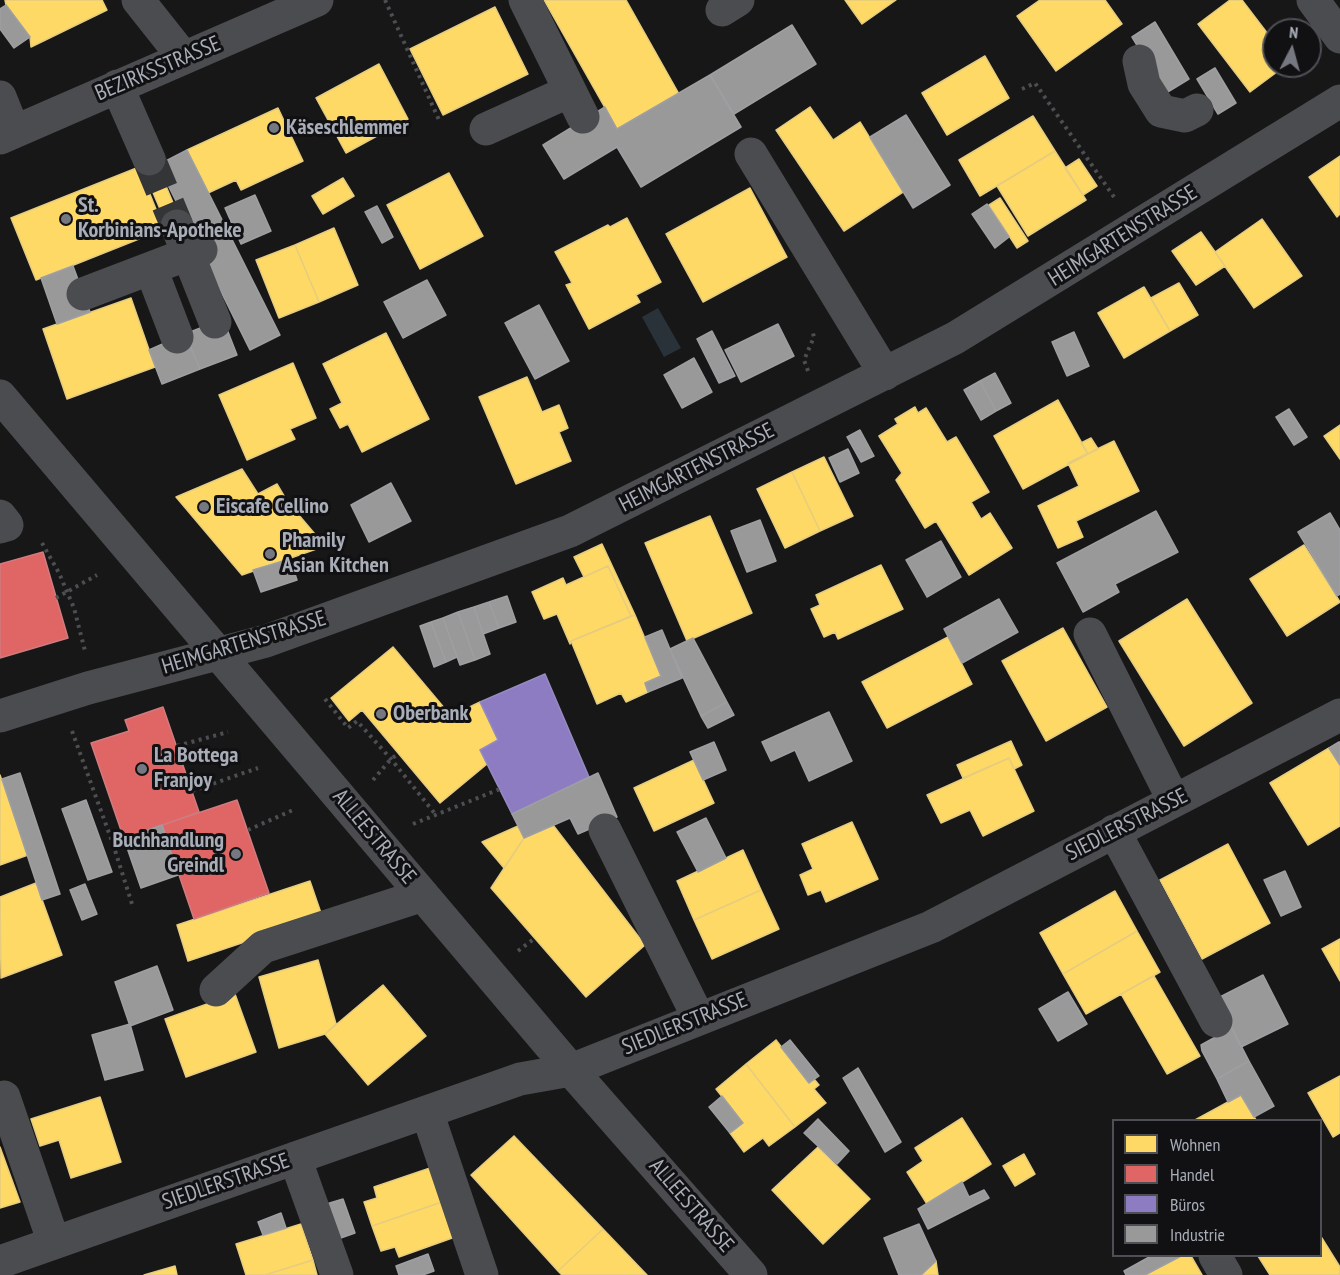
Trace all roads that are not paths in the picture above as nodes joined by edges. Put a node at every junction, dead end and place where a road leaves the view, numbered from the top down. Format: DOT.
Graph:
graph roads {
  1 [pos="138,0"];
  2 [pos="317,0"];
  3 [pos="525,0"];
  4 [pos="1312,0"];
  5 [pos="1340,37"];
  6 [pos="184,58"];
  7 [pos="1139,61"];
  8 [pos="117,86"];
  9 [pos="0,98"];
  10 [pos="1340,101"];
  11 [pos="1197,110"];
  12 [pos="486,129"];
  13 [pos="7,135"];
  14 [pos="751,154"];
  15 [pos="148,159"];
  16 [pos="151,269"];
  17 [pos="83,294"];
  18 [pos="215,322"];
  19 [pos="177,338"];
  20 [pos="885,374"];
  21 [pos="0,396"];
  22 [pos="0,516"];
  23 [pos="0,527"];
  24 [pos="1090,634"];
  25 [pos="217,653"];
  26 [pos="1340,715"];
  27 [pos="0,716"];
  28 [pos="1174,801"];
  29 [pos="1121,828"];
  30 [pos="605,830"];
  31 [pos="423,895"];
  32 [pos="216,990"];
  33 [pos="1218,1009"];
  34 [pos="699,1019"];
  35 [pos="571,1070"];
  36 [pos="4,1097"];
  37 [pos="427,1112"];
  38 [pos="295,1158"];
  39 [pos="54,1243"];
  40 [pos="1216,1257"];
  41 [pos="0,1262"];
  42 [pos="338,1275"];
  43 [pos="482,1275"];
  44 [pos="751,1275"];
  45 [pos="1226,1275"];
  1 -- 6 [label="street"];
  2 -- 6 [label="street, BEZIRKSSTRASSE"];
  3 -- 12 [label="street"];
  4 -- 5 [label="street"];
  6 -- 8 [label="street, BEZIRKSSTRASSE"];
  7 -- 11 [label="street"];
  8 -- 13 [label="street, BEZIRKSSTRASSE"];
  8 -- 15 [label="street"];
  9 -- 13 [label="street"];
  10 -- 20 [label="street, HEIMGARTENSTRASSE"];
  14 -- 20 [label="street"];
  16 -- 17 [label="street"];
  16 -- 18 [label="street"];
  16 -- 19 [label="street"];
  20 -- 25 [label="street, HEIMGARTENSTRASSE"];
  21 -- 25 [label="street, ALLEESTRASSE"];
  22 -- 23 [label="street"];
  24 -- 28 [label="street"];
  25 -- 27 [label="street, HEIMGARTENSTRASSE"];
  25 -- 31 [label="street, ALLEESTRASSE"];
  26 -- 28 [label="street, SIEDLERSTRASSE"];
  28 -- 29 [label="street, SIEDLERSTRASSE"];
  29 -- 33 [label="street"];
  29 -- 34 [label="street, SIEDLERSTRASSE"];
  30 -- 34 [label="street"];
  31 -- 32 [label="street"];
  31 -- 35 [label="street, ALLEESTRASSE"];
  34 -- 35 [label="street, SIEDLERSTRASSE"];
  35 -- 37 [label="street, SIEDLERSTRASSE"];
  35 -- 44 [label="street, ALLEESTRASSE"];
  36 -- 39 [label="street"];
  37 -- 38 [label="street, SIEDLERSTRASSE"];
  37 -- 43 [label="street"];
  38 -- 39 [label="street, SIEDLERSTRASSE"];
  38 -- 42 [label="street"];
  39 -- 41 [label="street, SIEDLERSTRASSE"];
  40 -- 45 [label="street"];
}
